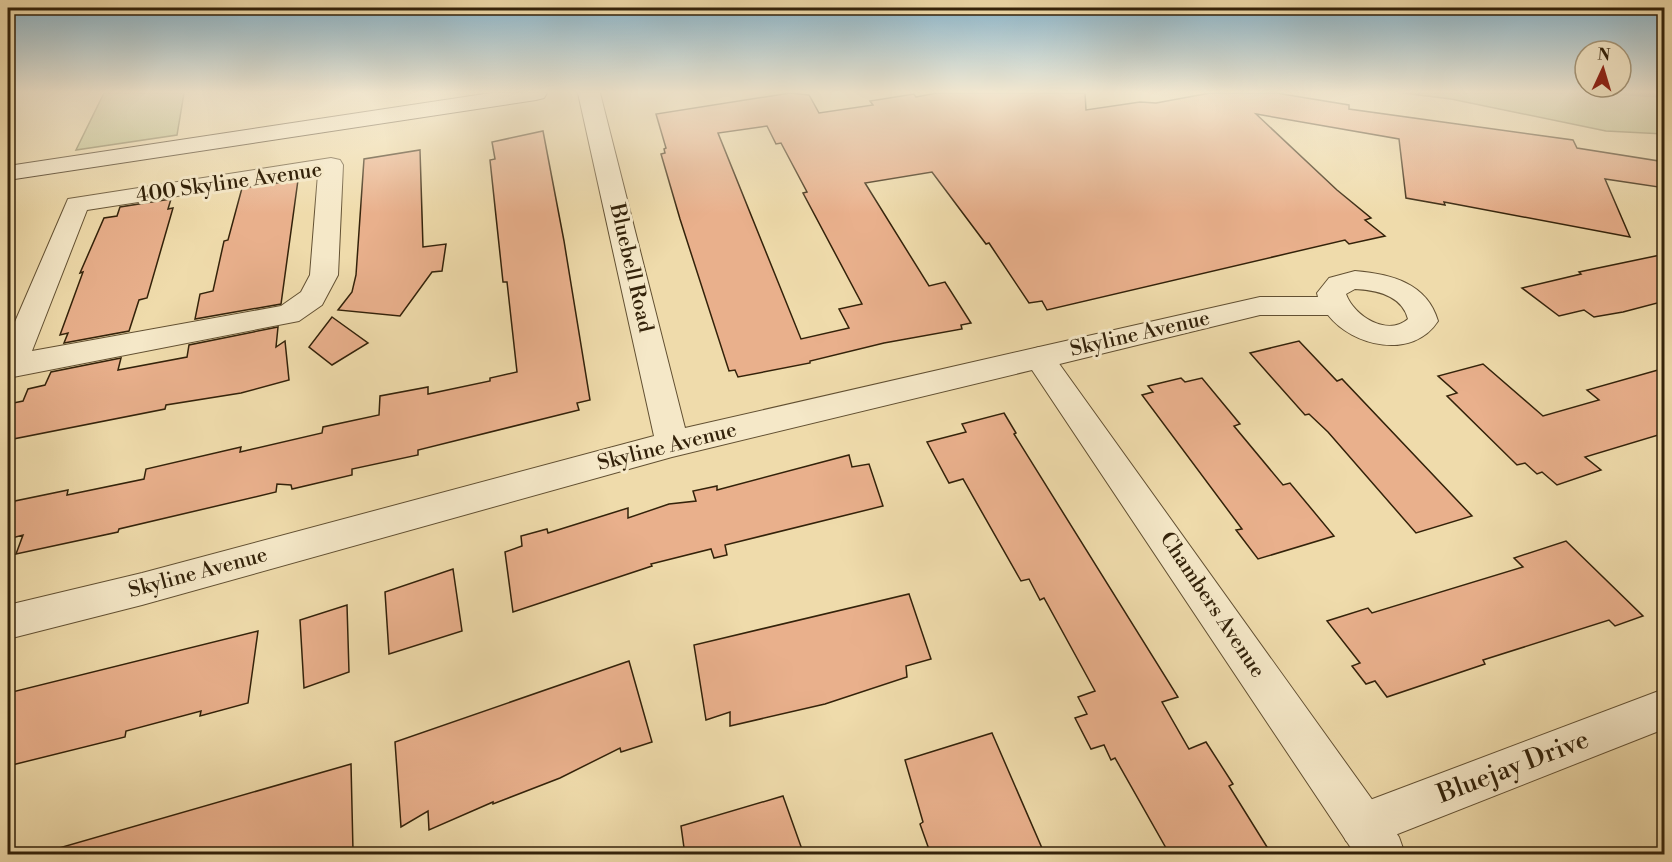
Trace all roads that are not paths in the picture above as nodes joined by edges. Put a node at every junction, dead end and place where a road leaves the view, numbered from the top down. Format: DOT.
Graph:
graph roads {
  1 [pos="271,133"];
  2 [pos="599,133"];
  3 [pos="8,173"];
  4 [pos="1333,306"];
  5 [pos="1039,358"];
  6 [pos="9,366"];
  7 [pos="672,444"];
  8 [pos="8,621"];
  9 [pos="1665,709"];
  10 [pos="1372,840"];
  1 -- 3 [label="street"];
  2 -- 7 [label="street, Bluebell Road"];
  4 -- 5 [label="street, Skyline Avenue"];
  5 -- 7 [label="street, Skyline Avenue"];
  5 -- 10 [label="street, Chambers Avenue"];
  6 -- 6 [label="street, 400 Skyline Avenue"];
  7 -- 8 [label="street, Skyline Avenue"];
  9 -- 10 [label="street, Bluejay Drive"];
}
